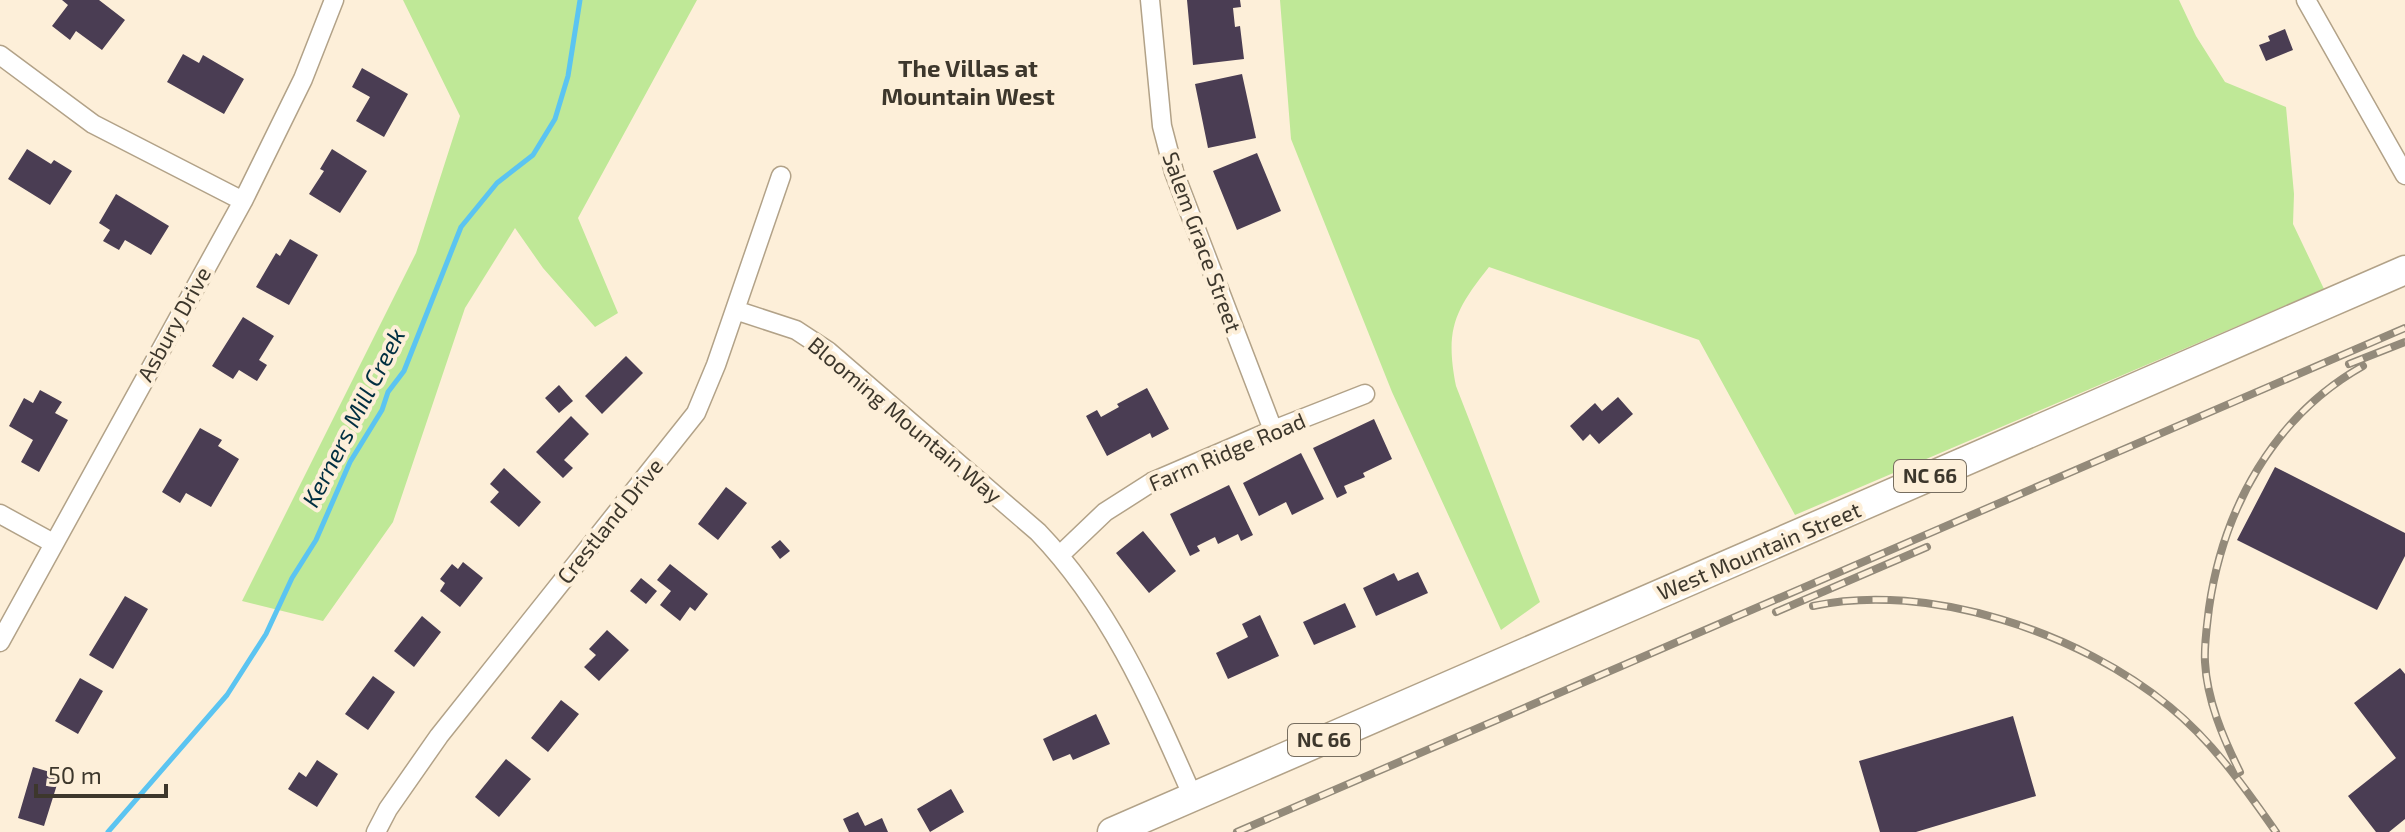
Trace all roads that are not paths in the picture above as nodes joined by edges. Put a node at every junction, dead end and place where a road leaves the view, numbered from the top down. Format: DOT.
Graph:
graph roads {
  1 [pos="334,0"];
  2 [pos="1150,0"];
  3 [pos="2306,0"];
  4 [pos="0,55"];
  5 [pos="2405,175"];
  6 [pos="781,176"];
  7 [pos="243,201"];
  8 [pos="2405,270"];
  9 [pos="735,310"];
  10 [pos="1365,394"];
  11 [pos="1273,430"];
  12 [pos="0,514"];
  13 [pos="53,543"];
  14 [pos="1060,555"];
  15 [pos="0,642"];
  16 [pos="1193,797"];
  17 [pos="376,832"];
  18 [pos="1112,832"];
  1 -- 7 [label="street, Asbury Drive"];
  2 -- 11 [label="street, Salem Grace Street"];
  3 -- 5 [label="street"];
  4 -- 7 [label="street"];
  6 -- 9 [label="street, Crestland Drive"];
  7 -- 13 [label="street, Asbury Drive"];
  8 -- 16 [label="main road, West Mountain Street / NC 66"];
  9 -- 14 [label="street, Blooming Mountain Way"];
  9 -- 17 [label="street, Crestland Drive"];
  10 -- 11 [label="street, Farm Ridge Road"];
  11 -- 14 [label="street, Farm Ridge Road"];
  12 -- 13 [label="street"];
  13 -- 15 [label="street, Asbury Drive"];
  14 -- 16 [label="street, Blooming Mountain Way"];
  16 -- 18 [label="main road, West Mountain Street / NC 66"];
}
